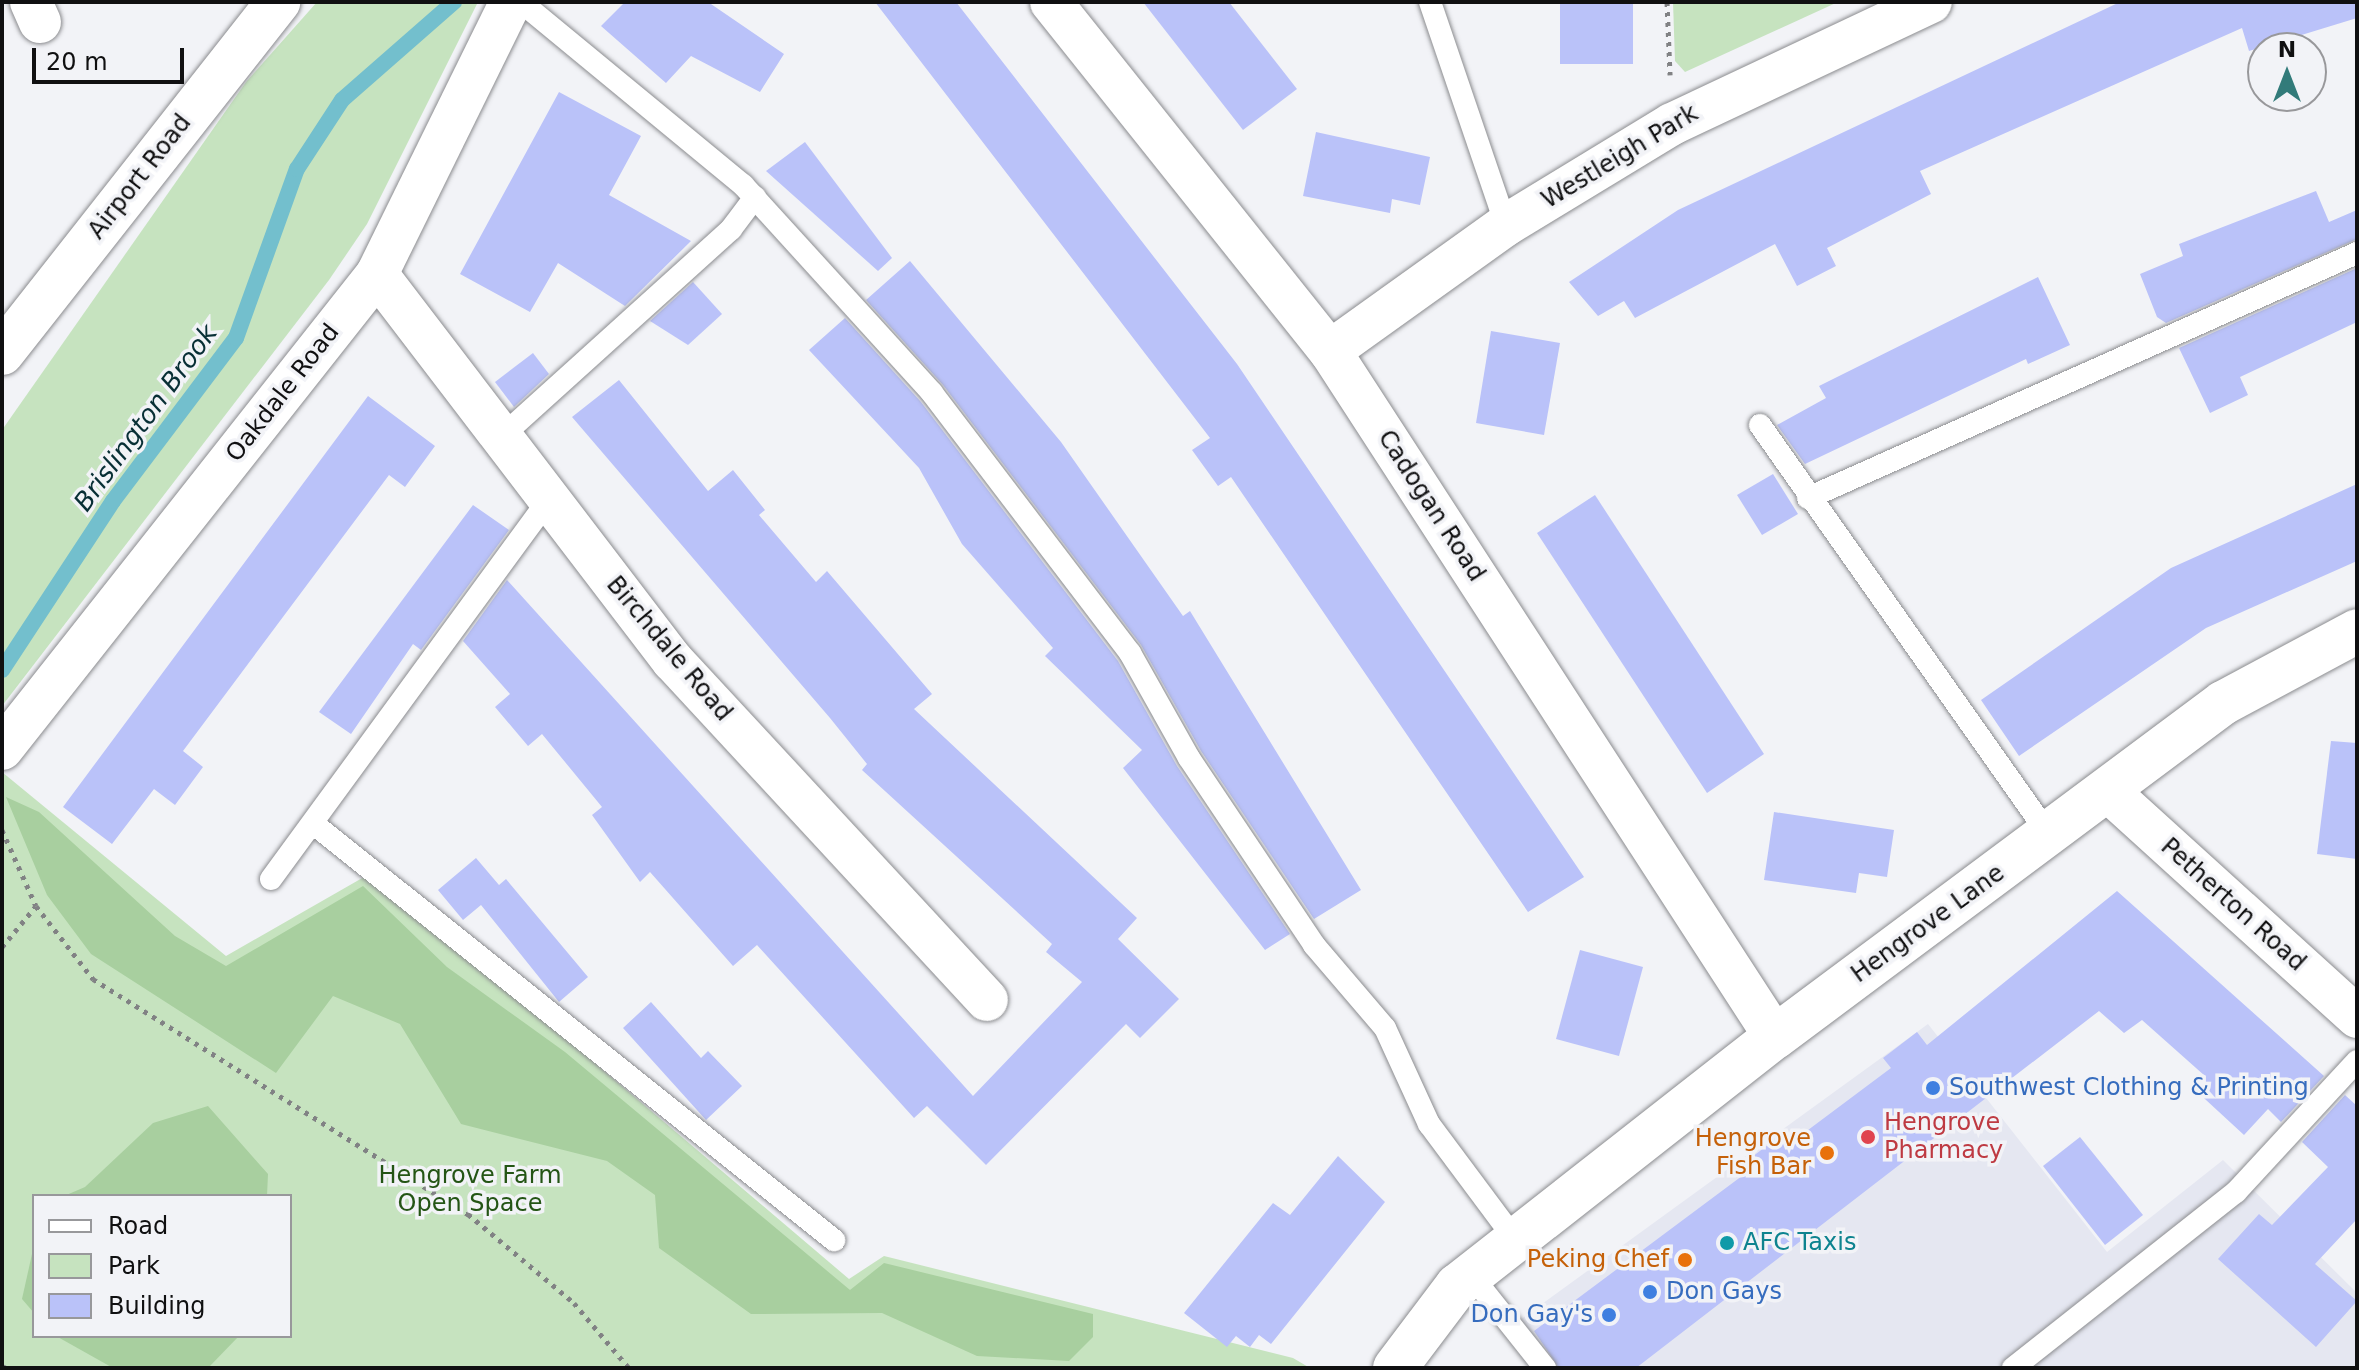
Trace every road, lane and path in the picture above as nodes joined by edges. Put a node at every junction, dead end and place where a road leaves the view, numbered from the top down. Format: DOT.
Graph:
graph roads {
  1 [pos="278,2"];
  2 [pos="511,2"];
  3 [pos="521,2"];
  4 [pos="1051,2"];
  5 [pos="1430,2"];
  6 [pos="1667,2"];
  7 [pos="1931,2"];
  8 [pos="1672,124"];
  9 [pos="755,197"];
  10 [pos="1506,225"];
  11 [pos="2357,253"];
  12 [pos="377,274"];
  13 [pos="17,319"];
  14 [pos="1330,351"];
  15 [pos="2,353"];
  16 [pos="1760,425"];
  17 [pos="501,437"];
  18 [pos="1808,498"];
  19 [pos="549,499"];
  20 [pos="2357,631"];
  21 [pos="2,749"];
  22 [pos="2109,792"];
  23 [pos="315,825"];
  24 [pos="2,830"];
  25 [pos="2049,835"];
  26 [pos="271,879"];
  27 [pos="36,906"];
  28 [pos="2,947"];
  29 [pos="987,1000"];
  30 [pos="2357,1017"];
  31 [pos="1775,1037"];
  32 [pos="2357,1061"];
  33 [pos="1514,1238"];
  34 [pos="834,1240"];
  35 [pos="1471,1275"];
  36 [pos="629,1368"];
  37 [pos="1395,1368"];
  38 [pos="1545,1368"];
  39 [pos="2013,1368"];
  1 -- 13 [label="main road, Airport Road"];
  2 -- 12 [label="street, Oakdale Road"];
  3 -- 9 [label="lane"];
  4 -- 14 [label="street, Cadogan Road"];
  5 -- 10 [label="lane"];
  6 -- 8 [label="path"];
  7 -- 8 [label="street, Westleigh Park"];
  8 -- 10 [label="street, Westleigh Park"];
  9 -- 17 [label="lane"];
  9 -- 33 [label="lane"];
  10 -- 14 [label="street, Westleigh Park"];
  11 -- 18 [label="lane"];
  12 -- 17 [label="street, Birchdale Road"];
  12 -- 21 [label="street, Oakdale Road"];
  13 -- 15 [label="main road, Airport Road"];
  14 -- 31 [label="street, Cadogan Road"];
  16 -- 18 [label="lane"];
  17 -- 19 [label="street, Birchdale Road"];
  18 -- 25 [label="lane"];
  19 -- 23 [label="lane"];
  19 -- 29 [label="street, Birchdale Road"];
  20 -- 22 [label="main road, Hengrove Lane"];
  22 -- 25 [label="main road, Hengrove Lane"];
  22 -- 30 [label="street, Petherton Road"];
  23 -- 26 [label="lane"];
  23 -- 34 [label="lane"];
  24 -- 27 [label="path"];
  25 -- 31 [label="main road, Hengrove Lane"];
  27 -- 28 [label="path"];
  27 -- 36 [label="path"];
  31 -- 33 [label="main road, Hengrove Lane"];
  32 -- 39 [label="lane"];
  33 -- 35 [label="main road, Hengrove Lane"];
  35 -- 37 [label="main road, Hengrove Lane"];
  35 -- 38 [label="lane"];
}
